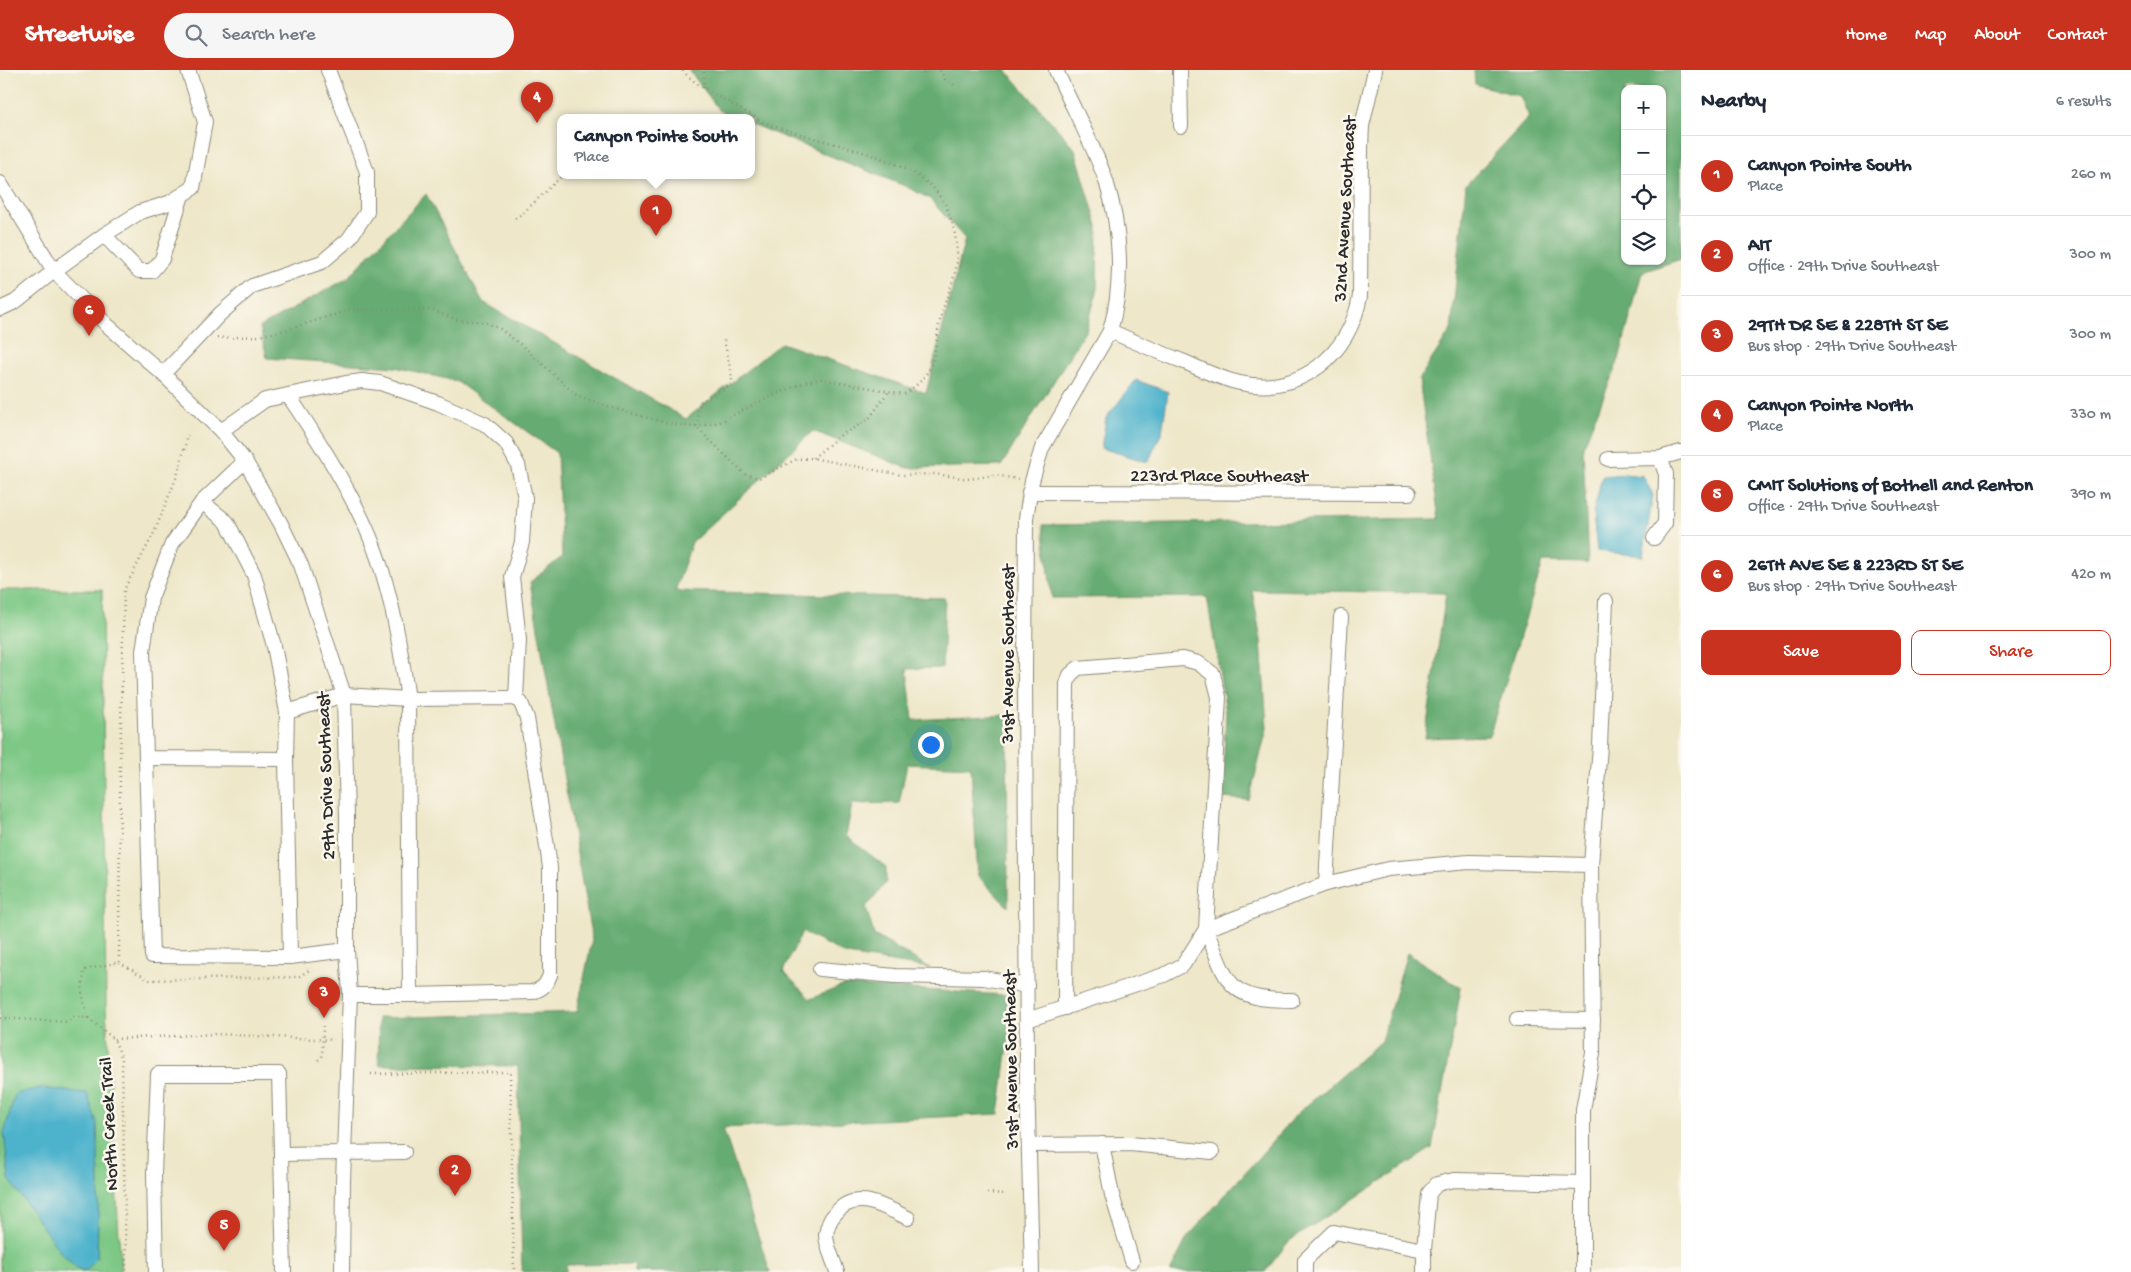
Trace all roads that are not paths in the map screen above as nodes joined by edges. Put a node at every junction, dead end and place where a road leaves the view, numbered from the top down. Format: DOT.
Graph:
graph roads {
  1 [pos="188,70"];
  2 [pos="328,70"];
  3 [pos="1056,70"];
  4 [pos="1180,70"];
  5 [pos="1375,70"];
  6 [pos="1181,126"];
  7 [pos="0,183"];
  8 [pos="182,195"];
  9 [pos="104,235"];
  10 [pos="54,271"];
  11 [pos="0,309"];
  12 [pos="1110,331"];
  13 [pos="163,374"];
  14 [pos="288,395"];
  15 [pos="222,431"];
  16 [pos="1681,452"];
  17 [pos="1660,458"];
  18 [pos="1608,459"];
  19 [pos="245,461"];
  20 [pos="1030,486"];
  21 [pos="1409,493"];
  22 [pos="202,502"];
  23 [pos="1654,538"];
  24 [pos="1606,601"];
  25 [pos="1341,617"];
  26 [pos="344,695"];
  27 [pos="516,698"];
  28 [pos="408,699"];
  29 [pos="288,712"];
  30 [pos="146,758"];
  31 [pos="286,759"];
  32 [pos="1591,864"];
  33 [pos="1326,884"];
  34 [pos="1206,929"];
  35 [pos="347,950"];
  36 [pos="290,957"];
  37 [pos="820,969"];
  38 [pos="1027,986"];
  39 [pos="350,995"];
  40 [pos="410,995"];
  41 [pos="1292,1000"];
  42 [pos="1065,1008"];
  43 [pos="1517,1019"];
  44 [pos="1027,1020"];
  45 [pos="1593,1020"];
  46 [pos="1102,1144"];
  47 [pos="1029,1145"];
  48 [pos="404,1152"];
  49 [pos="1212,1152"];
  50 [pos="344,1153"];
  51 [pos="281,1154"];
  52 [pos="1582,1183"];
  53 [pos="908,1218"];
  54 [pos="1424,1250"];
  55 [pos="1132,1261"];
  56 [pos="156,1272"];
  57 [pos="284,1272"];
  58 [pos="342,1272"];
  59 [pos="837,1272"];
  60 [pos="1032,1272"];
  61 [pos="1305,1272"];
  62 [pos="1424,1272"];
  63 [pos="1582,1272"];
  1 -- 8 [label="street"];
  2 -- 13 [label="street"];
  3 -- 12 [label="street, 31st Avenue Southeast"];
  4 -- 6 [label="street"];
  5 -- 12 [label="street, 32nd Avenue Southeast"];
  7 -- 10 [label="street, 29th Drive Southeast"];
  8 -- 9 [label="street"];
  8 -- 9 [label="street"];
  9 -- 10 [label="street"];
  10 -- 11 [label="street"];
  10 -- 13 [label="street, 29th Drive Southeast"];
  12 -- 20 [label="street, 31st Avenue Southeast"];
  13 -- 15 [label="street, 29th Drive Southeast"];
  14 -- 15 [label="street"];
  14 -- 27 [label="street"];
  14 -- 28 [label="street"];
  15 -- 19 [label="street, 29th Drive Southeast"];
  16 -- 17 [label="street"];
  17 -- 18 [label="street"];
  17 -- 23 [label="street"];
  19 -- 22 [label="street"];
  19 -- 26 [label="street, 29th Drive Southeast"];
  20 -- 21 [label="street, 223rd Place Southeast"];
  20 -- 38 [label="street, 31st Avenue Southeast"];
  22 -- 29 [label="street"];
  22 -- 30 [label="street"];
  24 -- 32 [label="street"];
  25 -- 33 [label="street"];
  26 -- 28 [label="street"];
  26 -- 29 [label="street"];
  26 -- 35 [label="street, 29th Drive Southeast"];
  27 -- 28 [label="street"];
  27 -- 40 [label="street"];
  28 -- 40 [label="street"];
  29 -- 31 [label="street"];
  30 -- 31 [label="street"];
  30 -- 36 [label="street"];
  31 -- 36 [label="street"];
  32 -- 33 [label="street"];
  32 -- 45 [label="street"];
  33 -- 34 [label="street"];
  34 -- 41 [label="street"];
  34 -- 42 [label="street"];
  34 -- 42 [label="street"];
  35 -- 36 [label="street"];
  35 -- 39 [label="street, 29th Drive Southeast"];
  37 -- 38 [label="street"];
  38 -- 44 [label="street, 31st Avenue Southeast"];
  39 -- 40 [label="street"];
  39 -- 50 [label="street, 29th Drive Southeast"];
  42 -- 44 [label="street"];
  43 -- 45 [label="street"];
  44 -- 47 [label="street, 31st Avenue Southeast"];
  45 -- 52 [label="street"];
  46 -- 47 [label="street"];
  46 -- 49 [label="street"];
  46 -- 55 [label="street"];
  47 -- 60 [label="street, 31st Avenue Southeast"];
  48 -- 50 [label="street"];
  50 -- 51 [label="street"];
  50 -- 58 [label="street, 29th Drive Southeast"];
  51 -- 56 [label="street"];
  51 -- 57 [label="street"];
  52 -- 54 [label="street"];
  52 -- 63 [label="street"];
  53 -- 59 [label="street"];
  54 -- 61 [label="street"];
  54 -- 62 [label="street"];
}
